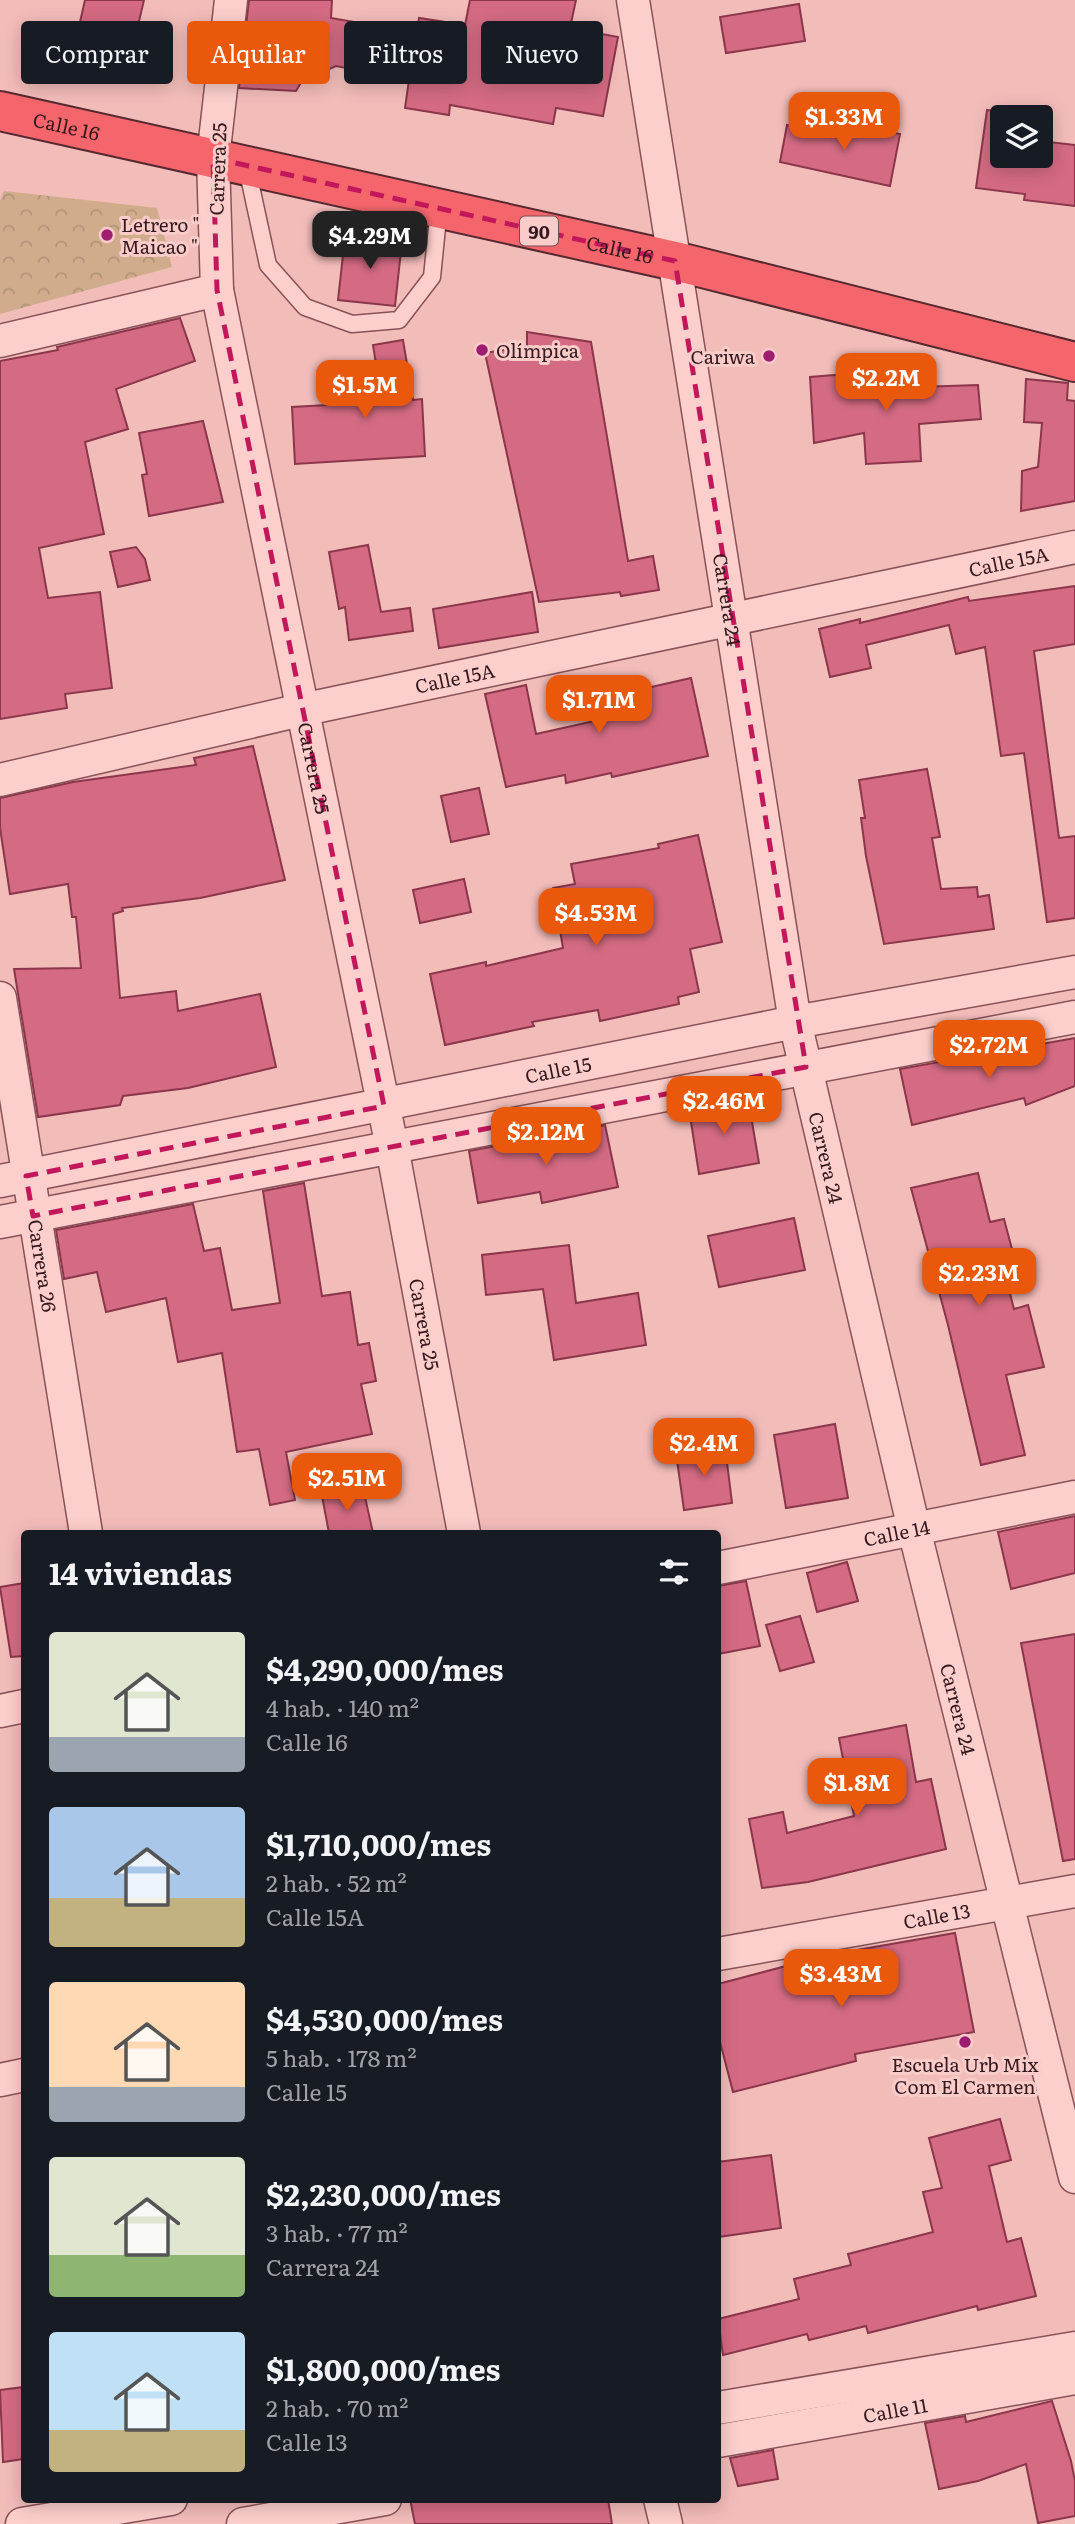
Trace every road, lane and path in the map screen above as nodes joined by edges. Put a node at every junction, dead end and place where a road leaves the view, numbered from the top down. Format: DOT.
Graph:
graph roads {
  1 [pos="231,0"];
  2 [pos="633,0"];
  3 [pos="2,118"];
  4 [pos="230,162"];
  5 [pos="439,208"];
  6 [pos="675,261"];
  7 [pos="217,290"];
  8 [pos="0,341"];
  9 [pos="1075,362"];
  10 [pos="1075,547"];
  11 [pos="732,622"];
  12 [pos="301,710"];
  13 [pos="0,780"];
  14 [pos="1075,972"];
  15 [pos="0,998"];
  16 [pos="1075,1017"];
  17 [pos="795,1022"];
  18 [pos="806,1068"];
  19 [pos="384,1106"];
  20 [pos="393,1147"];
  21 [pos="13,1178"];
  22 [pos="33,1216"];
  23 [pos="0,1222"];
  24 [pos="1075,1497"];
  25 [pos="914,1529"];
  26 [pos="85,1530"];
  27 [pos="463,1530"];
  28 [pos="721,1567"];
  29 [pos="21,1707"];
  30 [pos="0,1711"];
  31 [pos="1075,1891"];
  32 [pos="1008,1903"];
  33 [pos="721,1953"];
  34 [pos="21,2076"];
  35 [pos="0,2080"];
  36 [pos="1075,2178"];
  37 [pos="1075,2348"];
  38 [pos="1075,2378"];
  39 [pos="721,2407"];
  40 [pos="721,2440"];
  41 [pos="147,2503"];
  42 [pos="356,2503"];
  43 [pos="661,2503"];
  44 [pos="247,2518"];
  45 [pos="22,2524"];
  46 [pos="666,2524"];
  1 -- 4 [label="street, Carrera 25"];
  2 -- 6 [label="street, Carrera 24"];
  3 -- 4 [label="highway, Calle 16 / 90"];
  4 -- 5 [label="highway, Calle 16 / 90"];
  4 -- 5 [label="lane"];
  4 -- 7 [label="street, Carrera 25"];
  5 -- 6 [label="highway, Calle 16 / 90"];
  6 -- 9 [label="highway, Calle 16 / 90"];
  6 -- 11 [label="street, Carrera 24"];
  7 -- 8 [label="street"];
  7 -- 12 [label="street, Carrera 25"];
  10 -- 11 [label="street, Calle 15A"];
  11 -- 12 [label="street, Calle 15A"];
  11 -- 17 [label="street, Carrera 24"];
  12 -- 13 [label="street, Calle 15A"];
  12 -- 19 [label="street, Carrera 25"];
  14 -- 17 [label="street, Calle 15"];
  15 -- 21 [label="street, Carrera 26"];
  16 -- 18 [label="street"];
  17 -- 18 [label="street, Carrera 24"];
  17 -- 19 [label="street, Calle 15"];
  18 -- 20 [label="street"];
  18 -- 25 [label="street, Carrera 24"];
  19 -- 20 [label="street, Carrera 25"];
  19 -- 21 [label="street, Calle 15"];
  20 -- 22 [label="street"];
  20 -- 27 [label="street, Carrera 25"];
  21 -- 22 [label="street, Carrera 26"];
  22 -- 23 [label="street"];
  22 -- 26 [label="street, Carrera 26"];
  24 -- 25 [label="street, Calle 14"];
  25 -- 28 [label="street, Calle 14"];
  25 -- 32 [label="street, Carrera 24"];
  29 -- 30 [label="street"];
  31 -- 32 [label="street, Calle 13"];
  32 -- 33 [label="street, Calle 13"];
  32 -- 36 [label="street, Carrera 24"];
  34 -- 35 [label="street"];
  37 -- 39 [label="street, Calle 11"];
  38 -- 40 [label="street, Calle 11"];
  41 -- 45 [label="street"];
  42 -- 44 [label="street"];
  43 -- 46 [label="street"];
}
